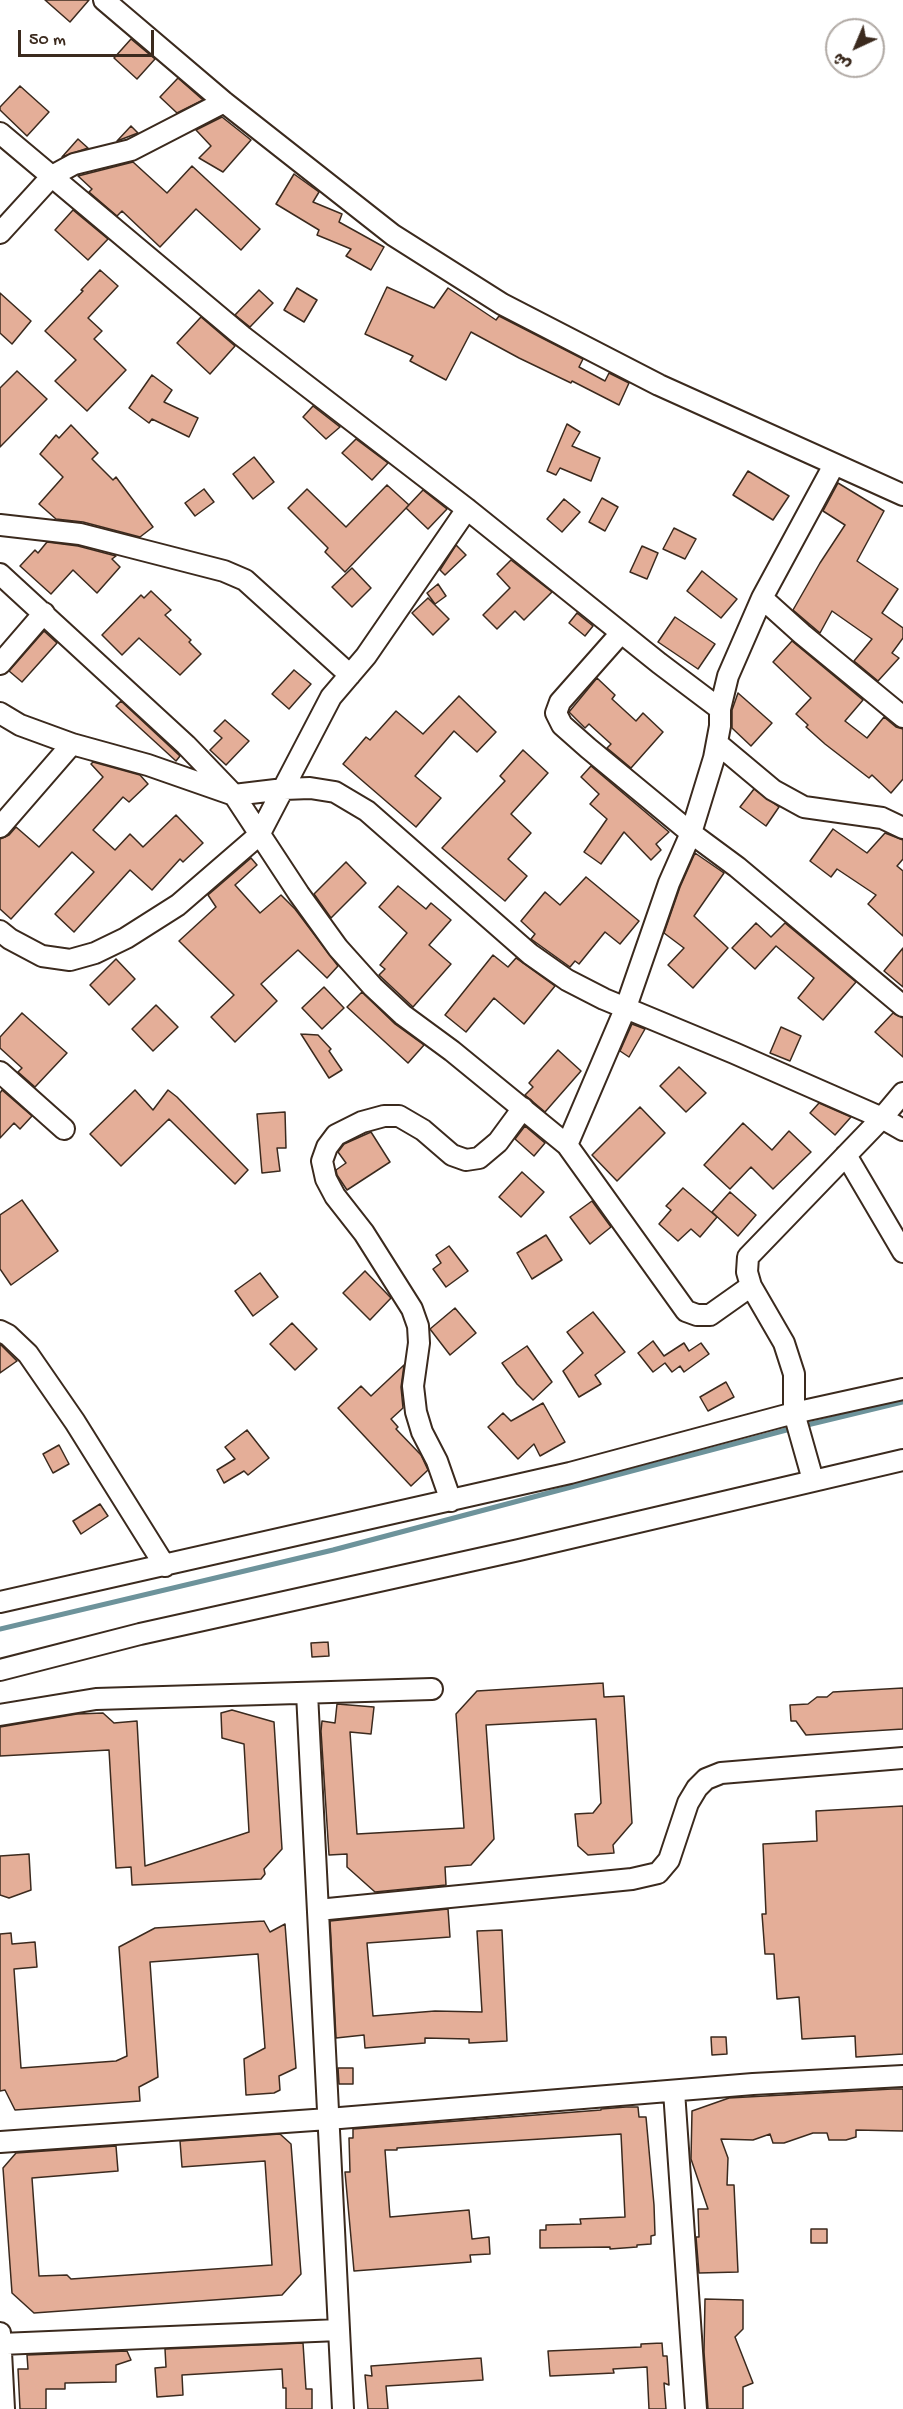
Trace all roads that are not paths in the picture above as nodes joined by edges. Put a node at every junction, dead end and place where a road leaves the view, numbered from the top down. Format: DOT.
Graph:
graph roads {
  1 [pos="104,0"];
  2 [pos="224,102"];
  3 [pos="0,133"];
  4 [pos="52,176"];
  5 [pos="0,233"];
  6 [pos="834,465"];
  7 [pos="903,495"];
  8 [pos="467,509"];
  9 [pos="0,525"];
  10 [pos="0,574"];
  11 [pos="762,598"];
  12 [pos="44,613"];
  13 [pos="621,633"];
  14 [pos="0,664"];
  15 [pos="350,675"];
  16 [pos="720,709"];
  17 [pos="0,713"];
  18 [pos="903,717"];
  19 [pos="72,744"];
  20 [pos="717,744"];
  21 [pos="284,789"];
  22 [pos="234,795"];
  23 [pos="0,827"];
  24 [pos="903,828"];
  25 [pos="691,833"];
  26 [pos="259,834"];
  27 [pos="0,931"];
  28 [pos="903,1006"];
  29 [pos="626,1007"];
  30 [pos="0,1072"];
  31 [pos="903,1093"];
  32 [pos="523,1108"];
  33 [pos="882,1118"];
  34 [pos="64,1129"];
  35 [pos="903,1130"];
  36 [pos="567,1146"];
  37 [pos="846,1155"];
  38 [pos="903,1252"];
  39 [pos="751,1286"];
  40 [pos="0,1331"];
  41 [pos="903,1389"];
  42 [pos="794,1413"];
  43 [pos="903,1460"];
  44 [pos="813,1480"];
  45 [pos="450,1501"];
  46 [pos="165,1566"];
  47 [pos="0,1602"];
  48 [pos="0,1670"];
  49 [pos="432,1689"];
  50 [pos="307,1693"];
  51 [pos="0,1715"];
  52 [pos="903,1758"];
  53 [pos="318,1910"];
  54 [pos="903,2076"];
  55 [pos="674,2091"];
  56 [pos="328,2119"];
  57 [pos="0,2142"];
  58 [pos="339,2330"];
  59 [pos="0,2333"];
  60 [pos="1,2344"];
  61 [pos="4,2409"];
  62 [pos="343,2409"];
  63 [pos="696,2409"];
  1 -- 2 [label="street"];
  2 -- 4 [label="street"];
  2 -- 6 [label="street"];
  3 -- 4 [label="street"];
  4 -- 5 [label="street"];
  4 -- 8 [label="street"];
  6 -- 7 [label="street"];
  6 -- 11 [label="street"];
  8 -- 13 [label="street"];
  8 -- 15 [label="street"];
  9 -- 15 [label="street"];
  10 -- 12 [label="street"];
  11 -- 16 [label="street"];
  11 -- 18 [label="street"];
  12 -- 14 [label="street"];
  12 -- 22 [label="street"];
  13 -- 16 [label="street"];
  13 -- 25 [label="street"];
  15 -- 21 [label="street"];
  16 -- 20 [label="street"];
  17 -- 19 [label="street"];
  19 -- 22 [label="street"];
  19 -- 23 [label="street"];
  20 -- 24 [label="street"];
  20 -- 25 [label="street"];
  21 -- 22 [label="street"];
  21 -- 26 [label="street"];
  21 -- 29 [label="street"];
  22 -- 26 [label="street"];
  25 -- 28 [label="street"];
  25 -- 29 [label="street"];
  26 -- 27 [label="street"];
  26 -- 32 [label="street"];
  29 -- 33 [label="street"];
  29 -- 36 [label="street"];
  30 -- 34 [label="street"];
  31 -- 33 [label="street"];
  32 -- 36 [label="street"];
  32 -- 45 [label="street"];
  33 -- 35 [label="street"];
  33 -- 37 [label="street"];
  36 -- 39 [label="street"];
  37 -- 38 [label="street"];
  37 -- 39 [label="street"];
  39 -- 42 [label="street"];
  40 -- 46 [label="street"];
  41 -- 42 [label="street"];
  42 -- 44 [label="street"];
  42 -- 45 [label="street"];
  43 -- 44 [label="street"];
  44 -- 48 [label="street"];
  45 -- 46 [label="street"];
  46 -- 47 [label="street"];
  49 -- 50 [label="street"];
  50 -- 51 [label="street"];
  50 -- 53 [label="street"];
  52 -- 53 [label="street"];
  53 -- 56 [label="street"];
  54 -- 55 [label="street"];
  55 -- 56 [label="street"];
  55 -- 63 [label="street"];
  56 -- 57 [label="street"];
  56 -- 58 [label="street"];
  58 -- 60 [label="street"];
  58 -- 62 [label="street"];
  59 -- 60 [label="street"];
  60 -- 61 [label="street"];
}
